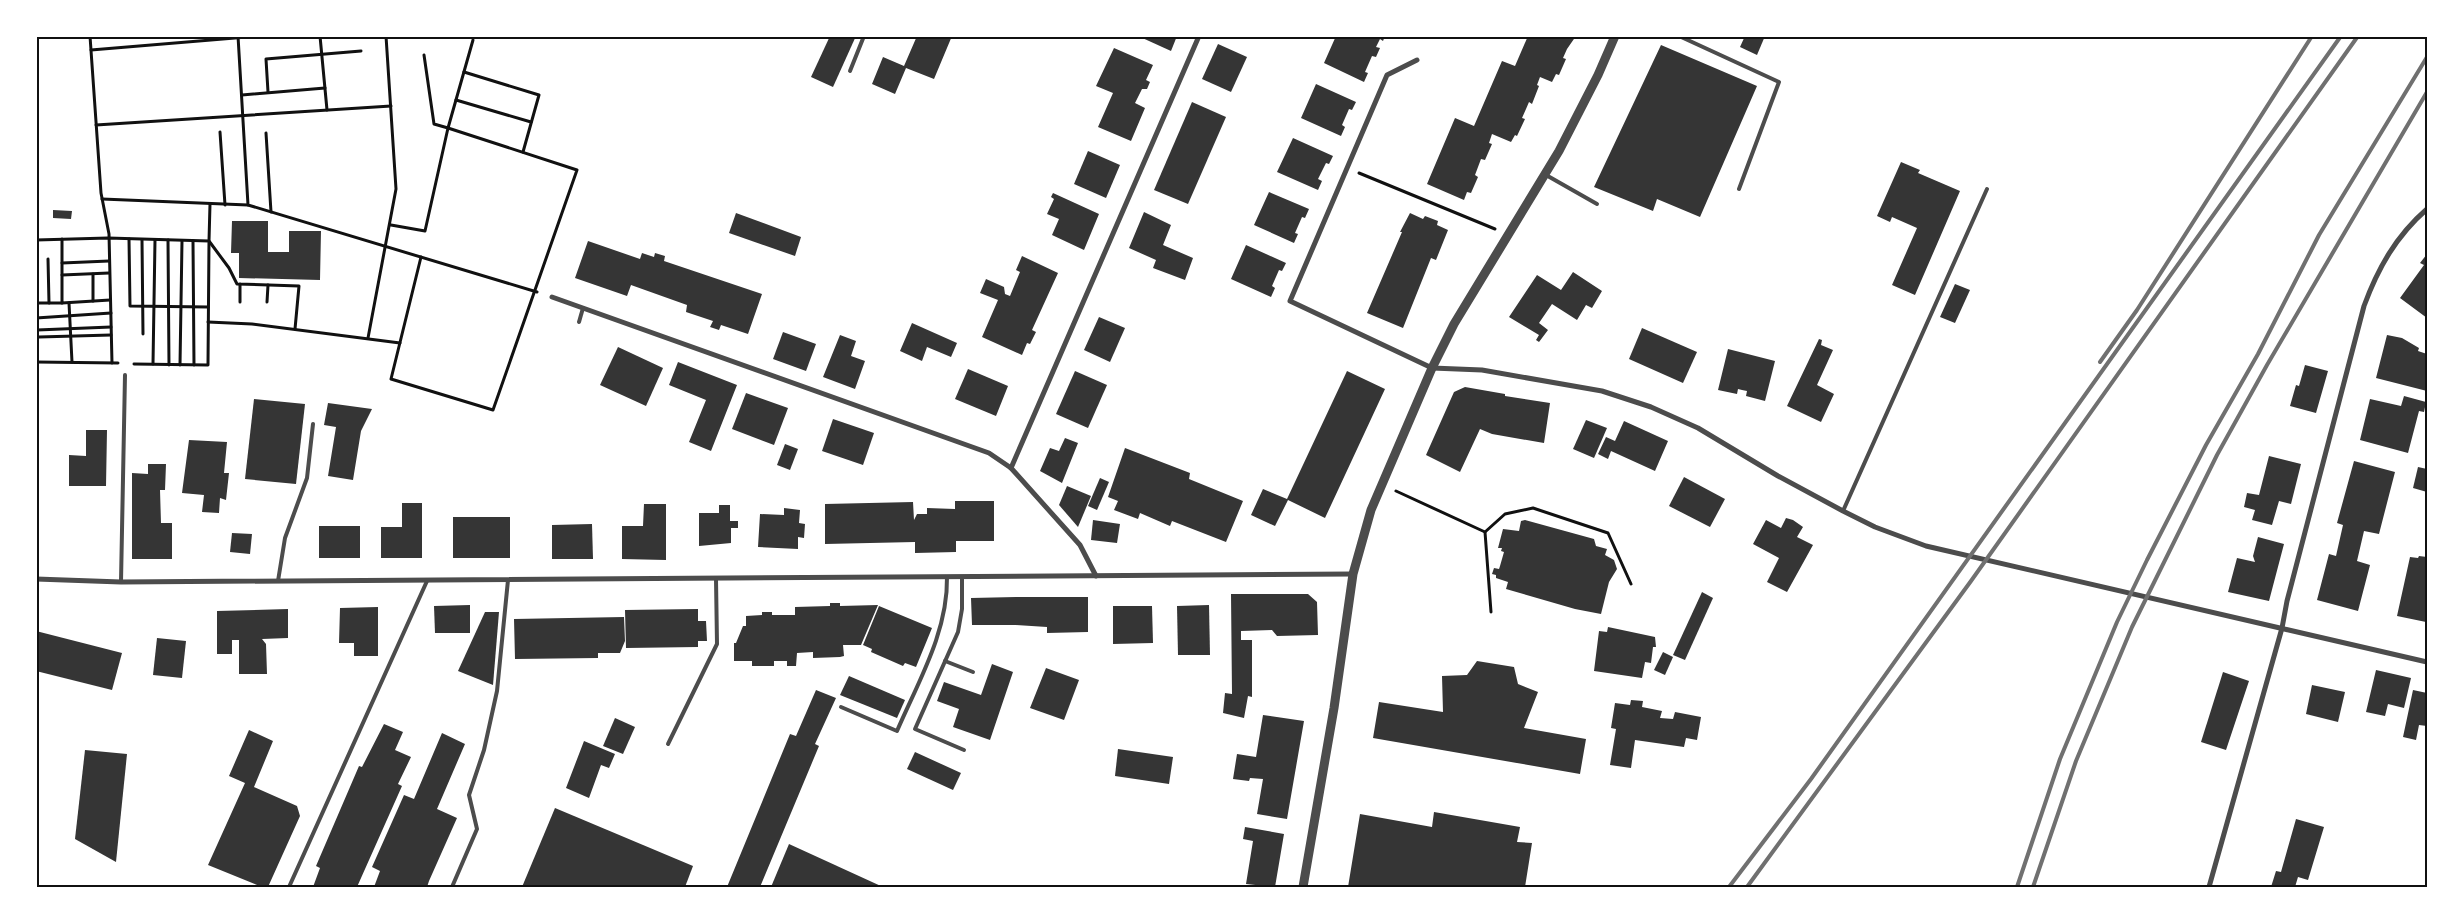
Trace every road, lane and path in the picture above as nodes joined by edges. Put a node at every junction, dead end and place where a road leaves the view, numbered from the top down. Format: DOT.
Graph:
graph roads {
  1 [pos="90,36"];
  2 [pos="260,36"];
  3 [pos="320,36"];
  4 [pos="386,36"];
  5 [pos="864,36"];
  6 [pos="1198,36"];
  7 [pos="1615,36"];
  8 [pos="1679,36"];
  9 [pos="238,37"];
  10 [pos="473,40"];
  11 [pos="91,50"];
  12 [pos="361,51"];
  13 [pos="321,54"];
  14 [pos="424,55"];
  15 [pos="1417,60"];
  16 [pos="850,71"];
  17 [pos="464,72"];
  18 [pos="325,88"];
  19 [pos="268,92"];
  20 [pos="242,95"];
  21 [pos="456,100"];
  22 [pos="391,106"];
  23 [pos="327,110"];
  24 [pos="243,115"];
  25 [pos="531,122"];
  26 [pos="96,125"];
  27 [pos="448,128"];
  28 [pos="220,132"];
  29 [pos="266,133"];
  30 [pos="523,152"];
  31 [pos="1347,168"];
  32 [pos="1546,174"];
  33 [pos="1987,189"];
  34 [pos="1739,190"];
  35 [pos="102,199"];
  36 [pos="210,204"];
  37 [pos="1597,204"];
  38 [pos="225,205"];
  39 [pos="248,205"];
  40 [pos="2427,209"];
  41 [pos="271,212"];
  42 [pos="391,225"];
  43 [pos="1508,234"];
  44 [pos="108,238"];
  45 [pos="62,239"];
  46 [pos="129,239"];
  47 [pos="36,240"];
  48 [pos="142,240"];
  49 [pos="155,240"];
  50 [pos="168,240"];
  51 [pos="182,240"];
  52 [pos="193,241"];
  53 [pos="209,241"];
  54 [pos="387,246"];
  55 [pos="421,257"];
  56 [pos="48,259"];
  57 [pos="108,261"];
  58 [pos="62,264"];
  59 [pos="109,273"];
  60 [pos="93,274"];
  61 [pos="62,275"];
  62 [pos="240,284"];
  63 [pos="268,285"];
  64 [pos="535,291"];
  65 [pos="552,297"];
  66 [pos="110,300"];
  67 [pos="93,301"];
  68 [pos="69,302"];
  69 [pos="240,302"];
  70 [pos="267,302"];
  71 [pos="36,303"];
  72 [pos="49,303"];
  73 [pos="62,303"];
  74 [pos="142,306"];
  75 [pos="154,306"];
  76 [pos="167,306"];
  77 [pos="182,306"];
  78 [pos="194,307"];
  79 [pos="208,307"];
  80 [pos="583,308"];
  81 [pos="111,313"];
  82 [pos="69,316"];
  83 [pos="36,318"];
  84 [pos="208,322"];
  85 [pos="579,322"];
  86 [pos="111,327"];
  87 [pos="70,328"];
  88 [pos="295,329"];
  89 [pos="37,330"];
  90 [pos="143,334"];
  91 [pos="112,336"];
  92 [pos="39,337"];
  93 [pos="70,337"];
  94 [pos="368,338"];
  95 [pos="400,343"];
  96 [pos="36,362"];
  97 [pos="72,362"];
  98 [pos="112,363"];
  99 [pos="153,364"];
  100 [pos="169,365"];
  101 [pos="180,365"];
  102 [pos="194,365"];
  103 [pos="1432,368"];
  104 [pos="125,375"];
  105 [pos="313,424"];
  106 [pos="1011,468"];
  107 [pos="1382,484"];
  108 [pos="1843,511"];
  109 [pos="1484,532"];
  110 [pos="1353,574"];
  111 [pos="1096,576"];
  112 [pos="947,577"];
  113 [pos="962,577"];
  114 [pos="36,579"];
  115 [pos="716,579"];
  116 [pos="427,580"];
  117 [pos="508,580"];
  118 [pos="278,581"];
  119 [pos="121,582"];
  120 [pos="1630,584"];
  121 [pos="1491,612"];
  122 [pos="2282,628"];
  123 [pos="945,662"];
  124 [pos="2427,662"];
  125 [pos="973,672"];
  126 [pos="841,706"];
  127 [pos="668,744"];
  128 [pos="964,750"];
  129 [pos="289,887"];
  130 [pos="452,887"];
  131 [pos="1303,887"];
  132 [pos="2209,887"];
  1 -- 11 [label="path"];
  2 -- 9 [label="path"];
  3 -- 13 [label="path"];
  4 -- 22 [label="path"];
  5 -- 16 [label="lane"];
  6 -- 106 [label="street"];
  7 -- 32 [label="street"];
  8 -- 34 [label="lane"];
  9 -- 11 [label="path"];
  9 -- 20 [label="path"];
  10 -- 17 [label="path"];
  11 -- 26 [label="path"];
  12 -- 13 [label="path"];
  13 -- 18 [label="path"];
  13 -- 19 [label="path"];
  14 -- 27 [label="path"];
  15 -- 31 [label="street"];
  17 -- 21 [label="path"];
  17 -- 25 [label="path"];
  18 -- 19 [label="path"];
  18 -- 23 [label="path"];
  19 -- 20 [label="path"];
  20 -- 24 [label="path"];
  21 -- 25 [label="path"];
  21 -- 27 [label="path"];
  22 -- 23 [label="path"];
  22 -- 42 [label="path"];
  23 -- 24 [label="path"];
  24 -- 26 [label="path"];
  24 -- 39 [label="path"];
  25 -- 30 [label="path"];
  26 -- 35 [label="path"];
  27 -- 30 [label="path"];
  27 -- 42 [label="path"];
  28 -- 38 [label="path"];
  29 -- 41 [label="path"];
  30 -- 64 [label="path"];
  31 -- 43 [label="path"];
  31 -- 103 [label="street"];
  32 -- 37 [label="lane"];
  32 -- 43 [label="street"];
  33 -- 108 [label="lane"];
  35 -- 36 [label="path"];
  35 -- 44 [label="path"];
  36 -- 38 [label="path"];
  36 -- 53 [label="path"];
  38 -- 39 [label="path"];
  39 -- 41 [label="path"];
  40 -- 122 [label="street"];
  41 -- 54 [label="path"];
  42 -- 54 [label="path"];
  43 -- 103 [label="street"];
  44 -- 45 [label="path"];
  44 -- 46 [label="path"];
  44 -- 57 [label="path"];
  45 -- 47 [label="path"];
  45 -- 58 [label="path"];
  46 -- 48 [label="path"];
  46 -- 74 [label="path"];
  48 -- 49 [label="path"];
  48 -- 74 [label="path"];
  49 -- 50 [label="path"];
  49 -- 75 [label="path"];
  50 -- 51 [label="path"];
  50 -- 76 [label="path"];
  51 -- 52 [label="path"];
  51 -- 77 [label="path"];
  52 -- 53 [label="path"];
  52 -- 78 [label="path"];
  53 -- 62 [label="path"];
  53 -- 79 [label="path"];
  54 -- 55 [label="path"];
  54 -- 94 [label="path"];
  55 -- 64 [label="path"];
  55 -- 95 [label="path"];
  56 -- 72 [label="path"];
  57 -- 58 [label="path"];
  57 -- 59 [label="path"];
  58 -- 61 [label="path"];
  59 -- 60 [label="path"];
  59 -- 66 [label="path"];
  60 -- 61 [label="path"];
  60 -- 67 [label="path"];
  61 -- 73 [label="path"];
  62 -- 63 [label="path"];
  62 -- 69 [label="path"];
  63 -- 70 [label="path"];
  63 -- 88 [label="path"];
  64 -- 65 [label="path"];
  64 -- 95 [label="path"];
  65 -- 80 [label="street"];
  66 -- 67 [label="path"];
  66 -- 81 [label="path"];
  67 -- 68 [label="path"];
  68 -- 73 [label="path"];
  68 -- 82 [label="path"];
  71 -- 72 [label="path"];
  72 -- 73 [label="path"];
  74 -- 75 [label="path"];
  74 -- 90 [label="path"];
  75 -- 76 [label="path"];
  75 -- 99 [label="path"];
  76 -- 77 [label="path"];
  76 -- 100 [label="path"];
  77 -- 78 [label="path"];
  77 -- 101 [label="path"];
  78 -- 79 [label="path"];
  78 -- 102 [label="path"];
  79 -- 84 [label="path"];
  80 -- 85 [label="lane"];
  80 -- 106 [label="street"];
  81 -- 82 [label="path"];
  81 -- 86 [label="path"];
  82 -- 83 [label="path"];
  82 -- 87 [label="path"];
  84 -- 88 [label="path"];
  84 -- 102 [label="path"];
  86 -- 87 [label="path"];
  86 -- 91 [label="path"];
  87 -- 89 [label="path"];
  87 -- 93 [label="path"];
  88 -- 94 [label="path"];
  91 -- 93 [label="path"];
  91 -- 98 [label="path"];
  92 -- 93 [label="path"];
  93 -- 97 [label="path"];
  94 -- 95 [label="path"];
  96 -- 97 [label="path"];
  97 -- 98 [label="path"];
  98 -- 99 [label="path"];
  99 -- 100 [label="path"];
  100 -- 101 [label="path"];
  101 -- 102 [label="path"];
  103 -- 107 [label="street"];
  103 -- 108 [label="street"];
  104 -- 119 [label="lane"];
  105 -- 118 [label="lane"];
  106 -- 111 [label="street"];
  107 -- 109 [label="path"];
  107 -- 110 [label="street"];
  108 -- 122 [label="street"];
  109 -- 120 [label="path"];
  109 -- 121 [label="path"];
  110 -- 111 [label="street"];
  110 -- 131 [label="street"];
  111 -- 113 [label="street"];
  112 -- 113 [label="street"];
  112 -- 115 [label="street"];
  112 -- 126 [label="lane"];
  113 -- 123 [label="lane"];
  114 -- 119 [label="street"];
  115 -- 117 [label="street"];
  115 -- 127 [label="lane"];
  116 -- 117 [label="street"];
  116 -- 118 [label="street"];
  116 -- 129 [label="lane"];
  117 -- 130 [label="lane"];
  118 -- 119 [label="street"];
  122 -- 124 [label="street"];
  122 -- 132 [label="street"];
  123 -- 125 [label="lane"];
  123 -- 128 [label="lane"];
}
